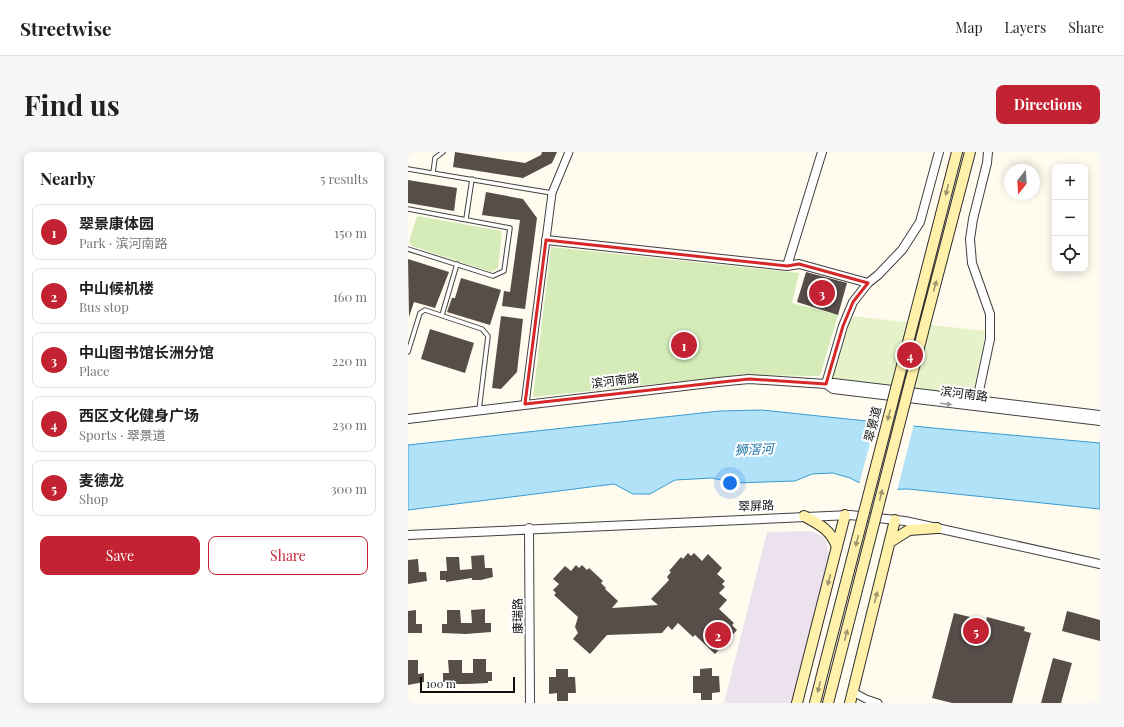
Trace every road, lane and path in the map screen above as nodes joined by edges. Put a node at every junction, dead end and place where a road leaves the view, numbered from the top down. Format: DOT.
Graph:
graph roads {
  1 [pos="443,152"];
  2 [pos="569,152"];
  3 [pos="822,152"];
  4 [pos="939,152"];
  5 [pos="957,152"];
  6 [pos="970,152"];
  7 [pos="988,152"];
  8 [pos="408,169"];
  9 [pos="433,173"];
  10 [pos="472,179"];
  11 [pos="552,193"];
  12 [pos="408,209"];
  13 [pos="466,219"];
  14 [pos="546,240"];
  15 [pos="408,249"];
  16 [pos="458,264"];
  17 [pos="787,266"];
  18 [pos="868,284"];
  19 [pos="442,315"];
  20 [pos="408,352"];
  21 [pos="826,384"];
  22 [pos="525,404"];
  23 [pos="976,404"];
  24 [pos="479,410"];
  25 [pos="1100,415"];
  26 [pos="408,419"];
  27 [pos="1100,421"];
  28 [pos="845,515"];
  29 [pos="804,516"];
  30 [pos="895,520"];
  31 [pos="529,528"];
  32 [pos="937,528"];
  33 [pos="408,535"];
  34 [pos="890,542"];
  35 [pos="837,547"];
  36 [pos="1100,564"];
  37 [pos="853,692"];
  38 [pos="530,703"];
  39 [pos="797,703"];
  40 [pos="815,703"];
  41 [pos="828,703"];
  42 [pos="850,703"];
  43 [pos="878,703"];
  1 -- 9 [label="lane"];
  2 -- 11 [label="street"];
  3 -- 17 [label="street"];
  4 -- 18 [label="street"];
  5 -- 40 [label="main road, 翠景道, one-way, bridge"];
  41 -- 6 [label="main road, one-way, bridge"];
  7 -- 23 [label="street"];
  8 -- 9 [label="lane"];
  9 -- 10 [label="lane"];
  10 -- 11 [label="lane"];
  10 -- 13 [label="lane"];
  11 -- 14 [label="street"];
  12 -- 13 [label="lane"];
  13 -- 16 [label="lane"];
  14 -- 17 [label="street"];
  14 -- 22 [label="street"];
  15 -- 16 [label="lane"];
  16 -- 19 [label="lane"];
  17 -- 18 [label="street"];
  18 -- 21 [label="street"];
  19 -- 20 [label="lane"];
  19 -- 24 [label="lane"];
  21 -- 22 [label="street, 滨河南路"];
  21 -- 23 [label="street, 滨河南路"];
  22 -- 24 [label="street, 滨河南路"];
  23 -- 25 [label="street, 滨河南路"];
  23 -- 27 [label="street, 滨河南路"];
  24 -- 26 [label="street, 滨河南路"];
  28 -- 29 [label="street, 翠屏路"];
  28 -- 30 [label="street, 翠屏路"];
  28 -- 35 [label="main road"];
  29 -- 31 [label="street, 翠屏路"];
  29 -- 35 [label="main road"];
  30 -- 32 [label="street, 翠屏路"];
  30 -- 34 [label="main road"];
  31 -- 33 [label="street, 翠屏路"];
  31 -- 38 [label="street, 康瑞路"];
  32 -- 34 [label="main road"];
  32 -- 36 [label="street, 翠屏路"];
  37 -- 34 [label="main road, one-way"];
  35 -- 39 [label="main road, one-way"];
  37 -- 42 [label="main road"];
  37 -- 43 [label="street"];
}
